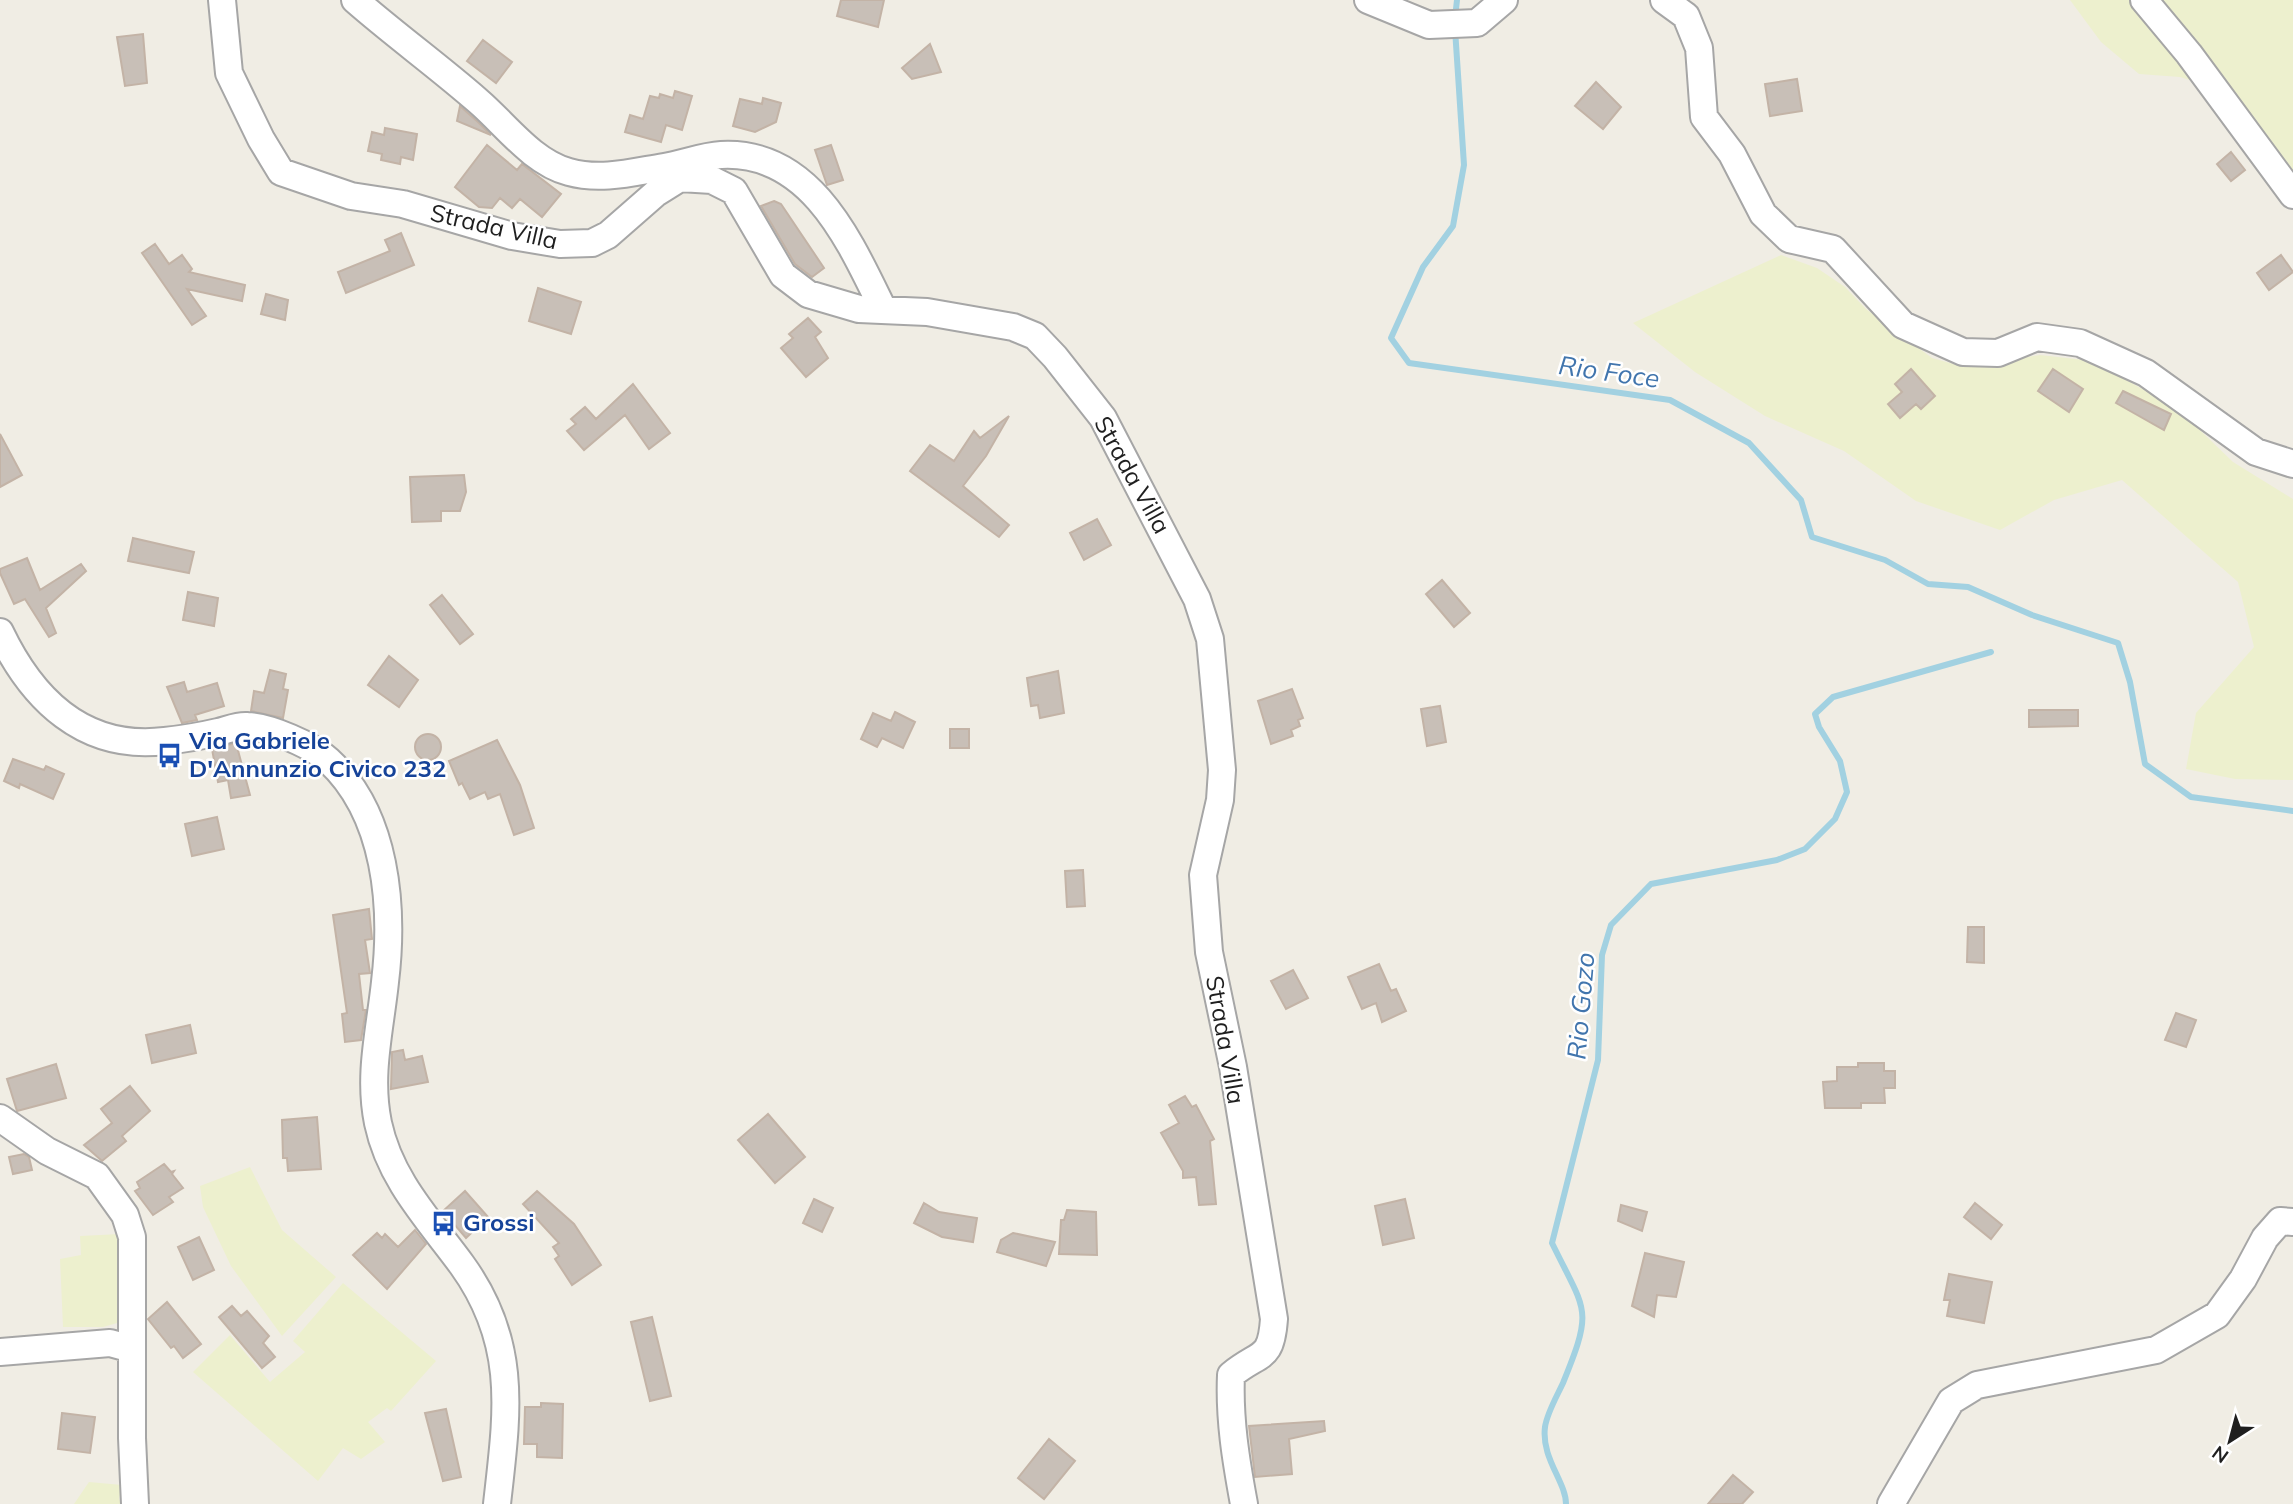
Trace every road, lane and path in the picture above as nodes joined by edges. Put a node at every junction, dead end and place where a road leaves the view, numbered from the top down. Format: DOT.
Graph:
graph roads {
  1 [pos="222,0"];
  2 [pos="355,0"];
  3 [pos="1368,0"];
  4 [pos="1504,0"];
  5 [pos="1664,0"];
  6 [pos="2144,0"];
  7 [pos="687,170"];
  8 [pos="2293,195"];
  9 [pos="883,309"];
  10 [pos="2293,464"];
  11 [pos="0,632"];
  12 [pos="0,1118"];
  13 [pos="2293,1222"];
  14 [pos="132,1349"];
  15 [pos="0,1352"];
  16 [pos="135,1504"];
  17 [pos="497,1504"];
  18 [pos="1244,1504"];
  19 [pos="1891,1504"];
  1 -- 7 [label="street, Strada Villa"];
  2 -- 7 [label="street"];
  3 -- 4 [label="street"];
  5 -- 10 [label="street"];
  6 -- 8 [label="street"];
  7 -- 9 [label="street, Strada Villa"];
  7 -- 9 [label="street"];
  9 -- 18 [label="street, Strada Villa"];
  11 -- 17 [label="street"];
  12 -- 14 [label="street"];
  13 -- 19 [label="street"];
  14 -- 15 [label="street"];
  14 -- 16 [label="street"];
}
